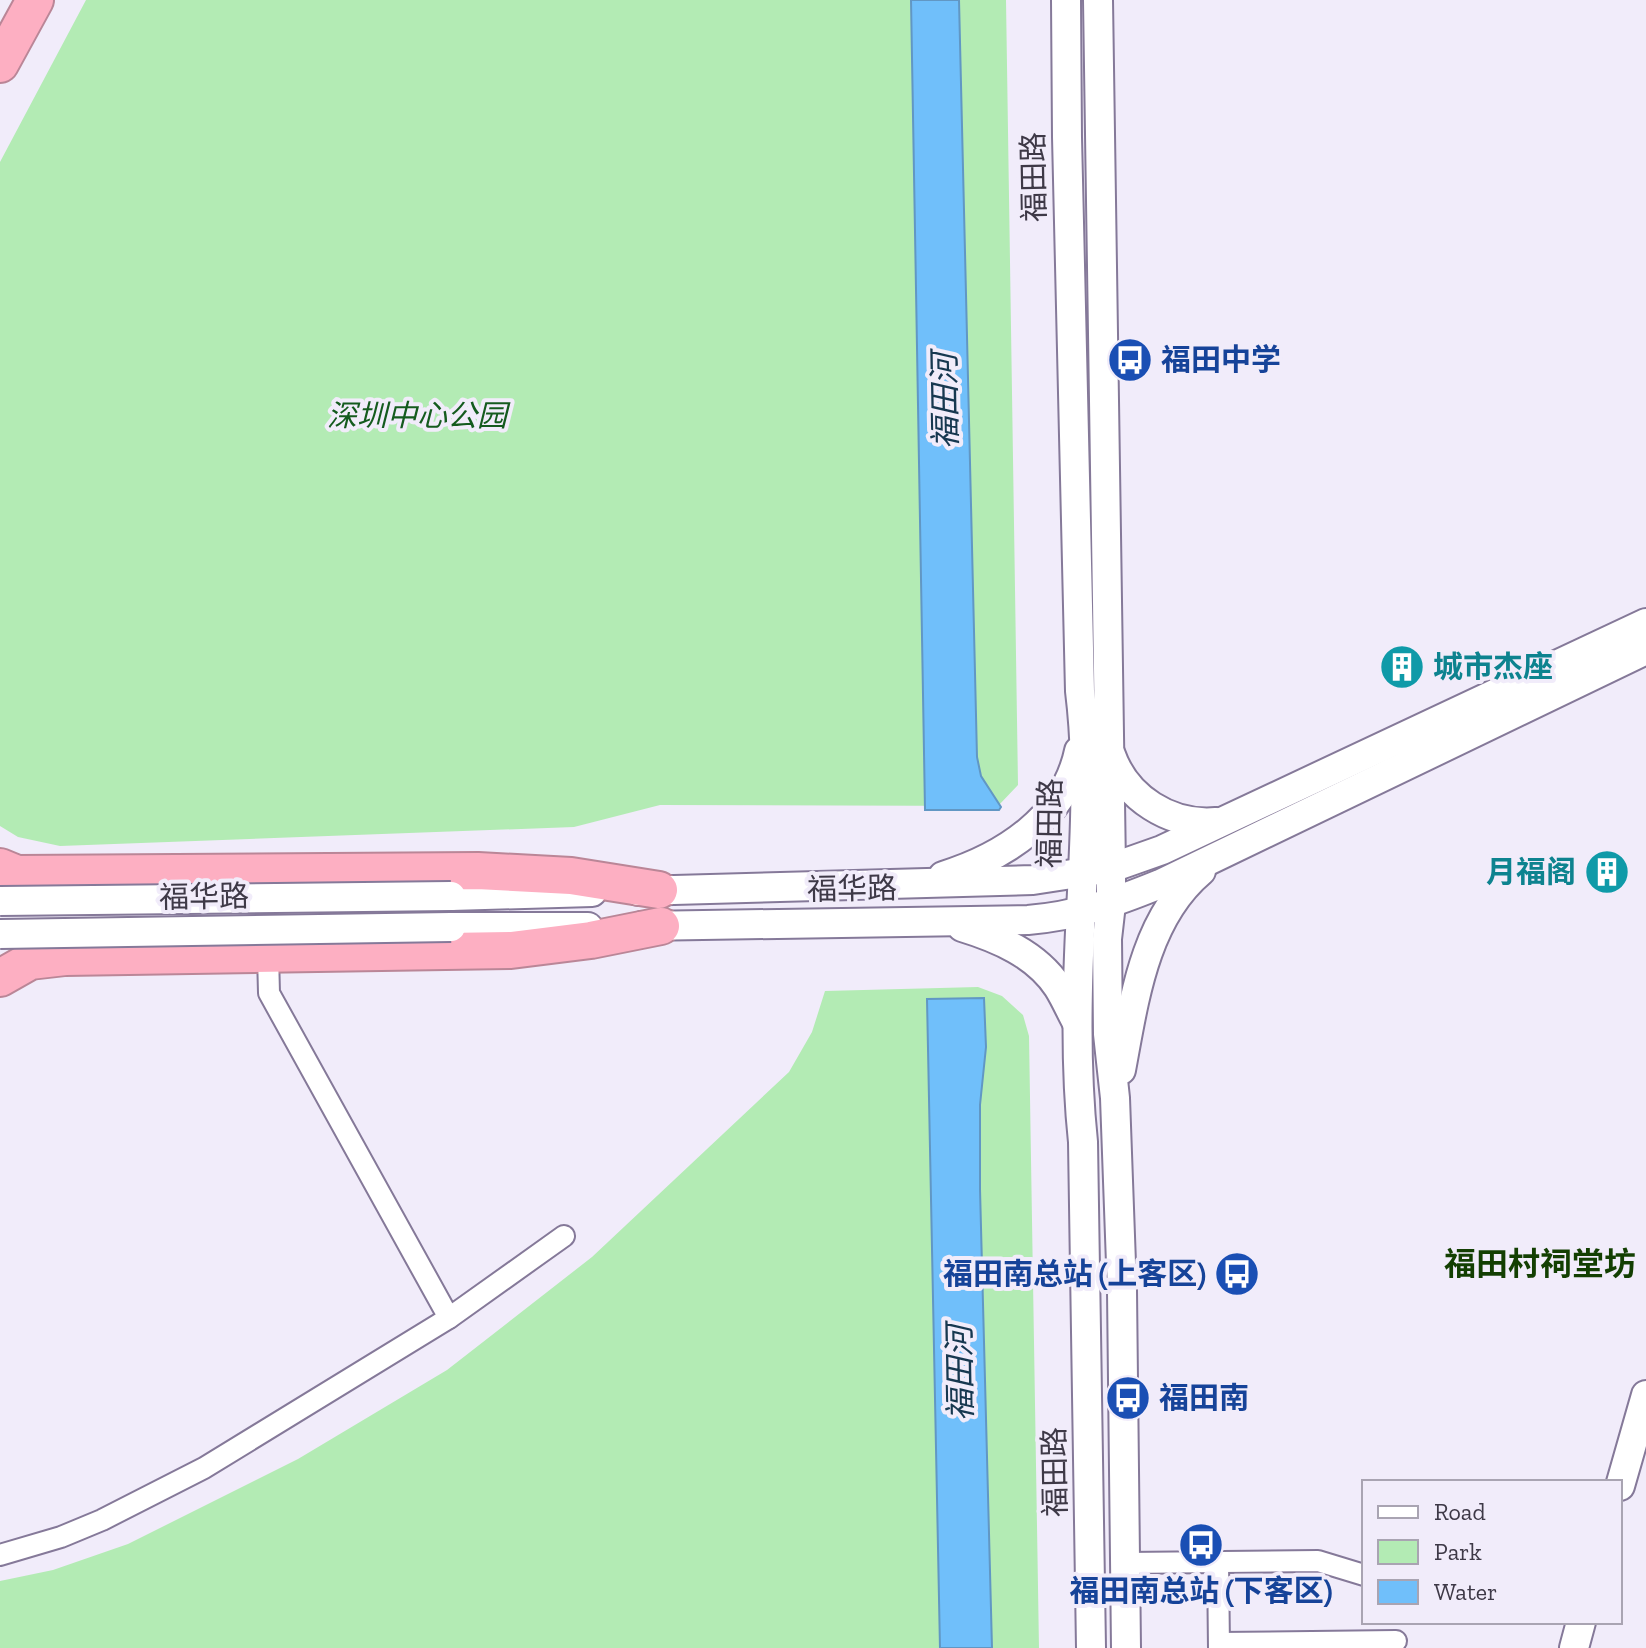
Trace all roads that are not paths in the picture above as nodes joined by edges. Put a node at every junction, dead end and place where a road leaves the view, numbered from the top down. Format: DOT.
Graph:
graph roads {
  1 [pos="35,0"];
  2 [pos="1066,0"];
  3 [pos="1098,0"];
  4 [pos="4,56"];
  5 [pos="1646,623"];
  6 [pos="1646,650"];
  7 [pos="1084,727"];
  8 [pos="1110,750"];
  9 [pos="1224,821"];
  10 [pos="1219,855"];
  11 [pos="0,867"];
  12 [pos="1111,868"];
  13 [pos="71,873"];
  14 [pos="1083,873"];
  15 [pos="918,884"];
  16 [pos="659,890"];
  17 [pos="0,901"];
  18 [pos="1111,904"];
  19 [pos="1081,911"];
  20 [pos="943,921"];
  21 [pos="661,926"];
  22 [pos="0,934"];
  23 [pos="268,955"];
  24 [pos="65,957"];
  25 [pos="0,978"];
  26 [pos="1078,1026"];
  27 [pos="1115,1098"];
  28 [pos="564,1236"];
  29 [pos="449,1318"];
  30 [pos="1646,1395"];
  31 [pos="1622,1480"];
  32 [pos="0,1555"];
  33 [pos="1218,1561"];
  34 [pos="1126,1563"];
  35 [pos="1362,1574"];
  36 [pos="1580,1624"];
  37 [pos="1396,1637"];
  38 [pos="1219,1645"];
  39 [pos="1091,1648"];
  40 [pos="1126,1648"];
  41 [pos="1574,1648"];
  1 -- 4 [label="highway"];
  2 -- 7 [label="main road, 福田路"];
  3 -- 8 [label="main road, 福田路"];
  5 -- 9 [label="main road, 福华路"];
  6 -- 10 [label="main road, 福华路"];
  7 -- 14 [label="main road, 福田路"];
  7 -- 15 [label="main road"];
  8 -- 9 [label="main road"];
  8 -- 12 [label="main road, 福田路"];
  9 -- 12 [label="main road, 福华路"];
  10 -- 18 [label="main road, 福华路"];
  10 -- 27 [label="main road"];
  11 -- 13 [label="highway"];
  12 -- 14 [label="main road, 福华路"];
  12 -- 18 [label="main road, 福田路"];
  13 -- 16 [label="highway"];
  13 -- 24 [label="highway"];
  14 -- 15 [label="main road, 福华路"];
  14 -- 19 [label="main road, 福田路"];
  15 -- 16 [label="main road, 福华路"];
  16 -- 17 [label="main road, 福华路, bridge"];
  18 -- 19 [label="main road, 福华路"];
  18 -- 27 [label="main road, 福田路"];
  19 -- 20 [label="main road, 福华路"];
  19 -- 26 [label="main road, 福田路"];
  20 -- 21 [label="main road, 福华路"];
  20 -- 26 [label="main road"];
  21 -- 22 [label="main road, 福华路, bridge"];
  21 -- 23 [label="highway"];
  23 -- 24 [label="highway"];
  23 -- 29 [label="street"];
  24 -- 25 [label="highway"];
  26 -- 39 [label="main road, 福田路"];
  27 -- 34 [label="main road, 福田路"];
  28 -- 29 [label="street"];
  29 -- 32 [label="street"];
  30 -- 31 [label="main road"];
  33 -- 34 [label="street"];
  33 -- 35 [label="street"];
  33 -- 38 [label="street"];
  34 -- 40 [label="main road, 福田路"];
  36 -- 41 [label="main road"];
  37 -- 38 [label="street"];
}
